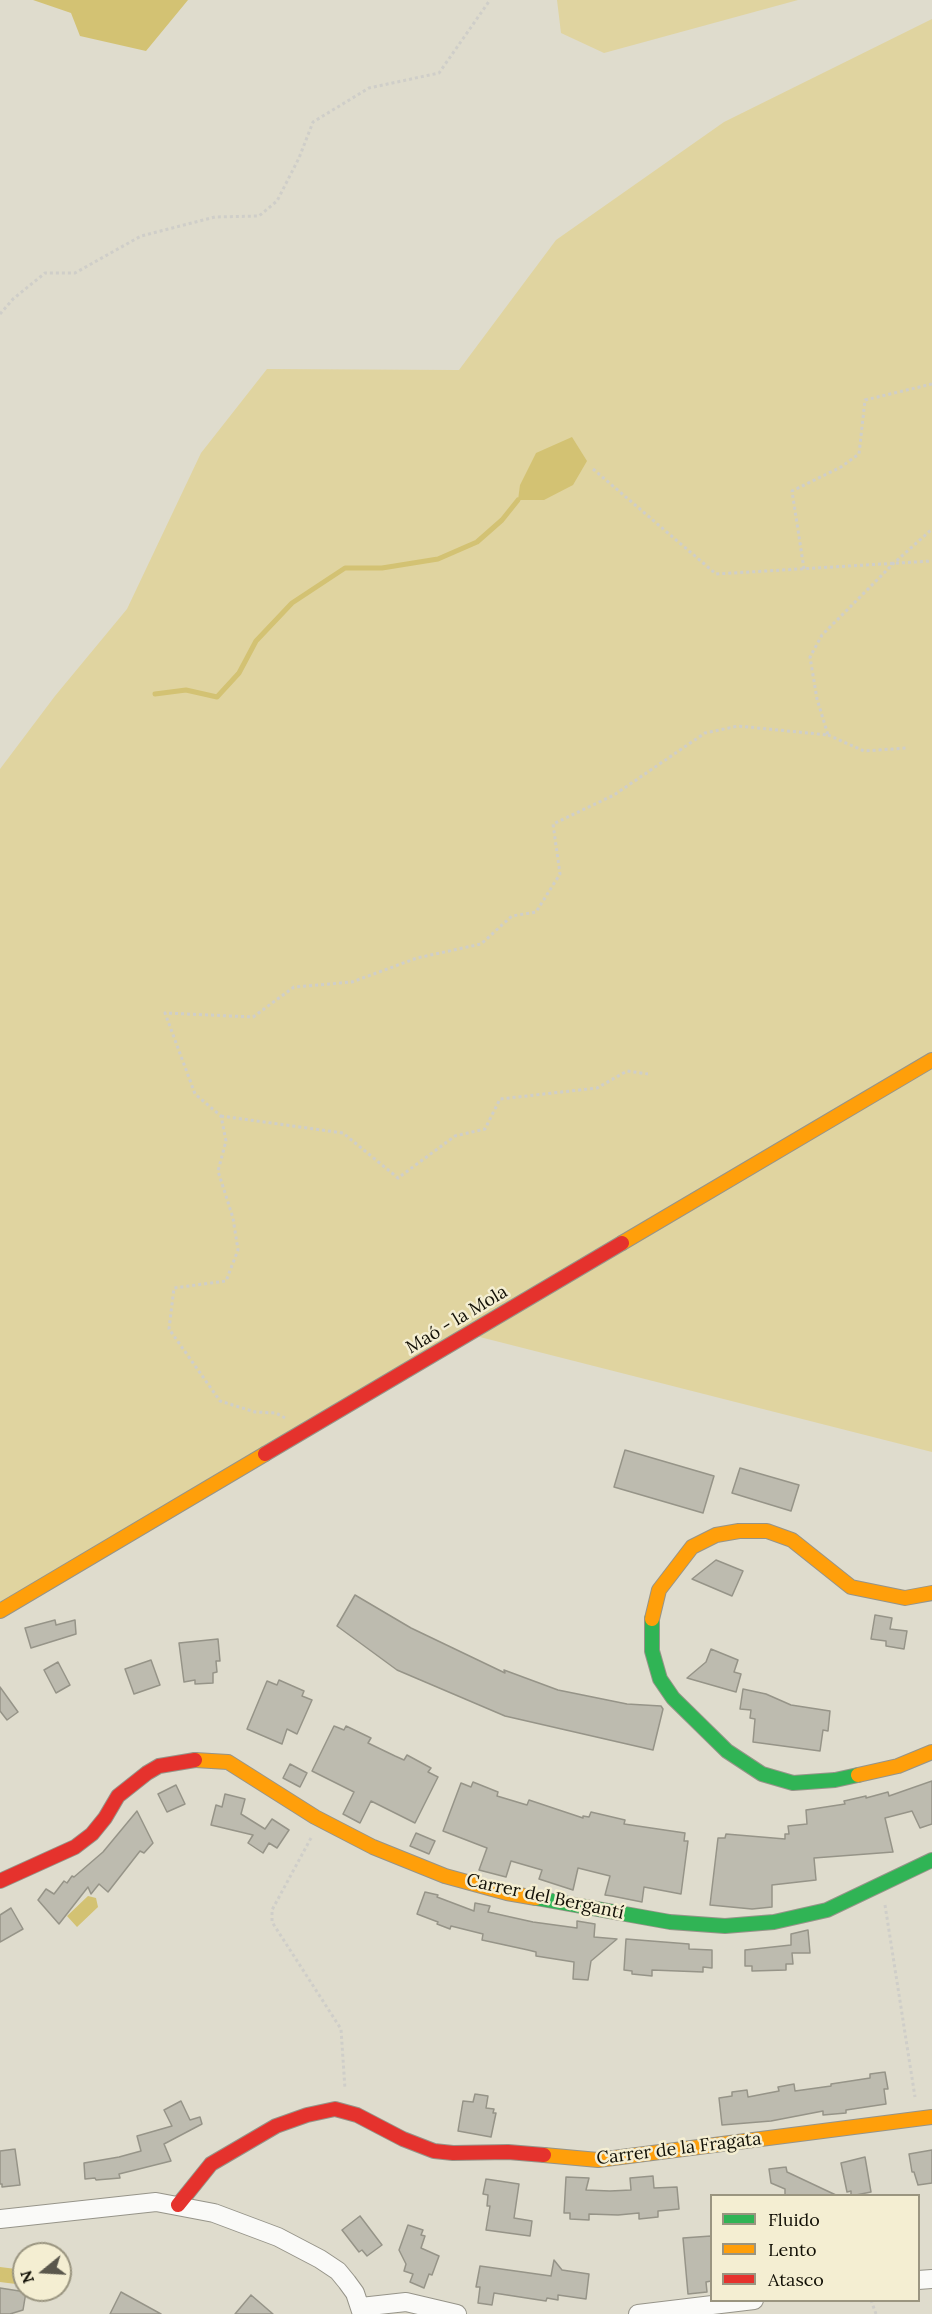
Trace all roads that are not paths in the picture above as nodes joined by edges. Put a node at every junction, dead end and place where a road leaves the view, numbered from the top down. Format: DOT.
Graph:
graph roads {
  1 [pos="932,1060"];
  2 [pos="932,1593"];
  3 [pos="0,1611"];
  4 [pos="932,1752"];
  5 [pos="932,1860"];
  6 [pos="0,1881"];
  7 [pos="925,2118"];
  8 [pos="178,2205"];
  9 [pos="3,2218"];
  10 [pos="745,2302"];
  11 [pos="362,2310"];
  12 [pos="457,2314"];
  13 [pos="639,2314"];
  1 -- 3 [label="street, Maó - la Mola"];
  2 -- 4 [label="street"];
  5 -- 6 [label="street, Carrer del Bergantí"];
  7 -- 8 [label="street, Carrer de la Fragata"];
  8 -- 9 [label="street"];
  8 -- 11 [label="street"];
  10 -- 13 [label="street"];
  11 -- 12 [label="street"];
}
